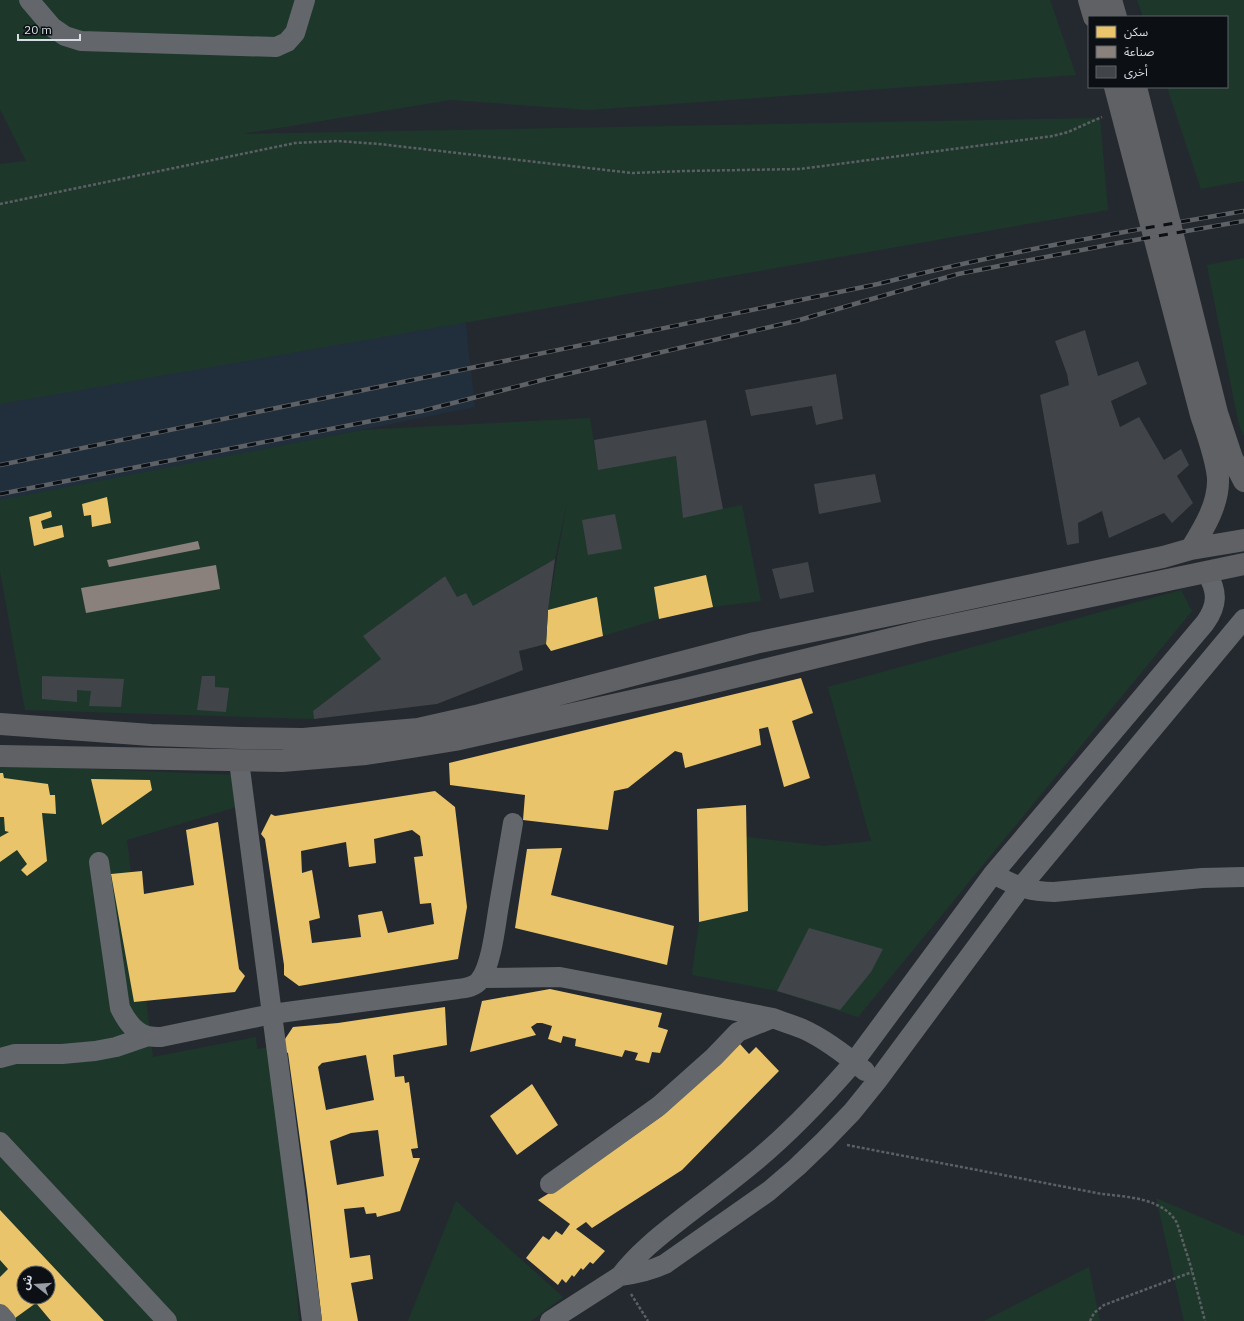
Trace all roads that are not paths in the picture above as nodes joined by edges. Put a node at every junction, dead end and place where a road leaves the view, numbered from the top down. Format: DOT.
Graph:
graph roads {
  1 [pos="29,0"];
  2 [pos="305,0"];
  3 [pos="1089,0"];
  4 [pos="1112,0"];
  5 [pos="1094,16"];
  6 [pos="1116,16"];
  7 [pos="1136,88"];
  8 [pos="1118,97"];
  9 [pos="1152,190"];
  10 [pos="1209,414"];
  11 [pos="1244,481"];
  12 [pos="1244,540"];
  13 [pos="1191,550"];
  14 [pos="1244,564"];
  15 [pos="1206,572"];
  16 [pos="1215,602"];
  17 [pos="1244,618"];
  18 [pos="0,724"];
  19 [pos="0,756"];
  20 [pos="239,761"];
  21 [pos="513,823"];
  22 [pos="99,862"];
  23 [pos="993,874"];
  24 [pos="1244,877"];
  25 [pos="1020,888"];
  26 [pos="481,978"];
  27 [pos="272,1014"];
  28 [pos="773,1018"];
  29 [pos="148,1036"];
  30 [pos="0,1058"];
  31 [pos="854,1062"];
  32 [pos="877,1081"];
  33 [pos="0,1142"];
  34 [pos="550,1184"];
  35 [pos="620,1276"];
  36 [pos="0,1314"];
  37 [pos="6,1321"];
  38 [pos="167,1321"];
  39 [pos="312,1321"];
  40 [pos="550,1321"];
  1 -- 2 [label="street"];
  3 -- 5 [label="street"];
  4 -- 6 [label="street"];
  7 -- 9 [label="street"];
  8 -- 9 [label="street"];
  9 -- 10 [label="street"];
  10 -- 11 [label="street"];
  10 -- 13 [label="street"];
  12 -- 13 [label="street"];
  13 -- 18 [label="street"];
  14 -- 15 [label="street"];
  15 -- 16 [label="street"];
  15 -- 20 [label="street"];
  16 -- 17 [label="street"];
  16 -- 23 [label="street"];
  17 -- 25 [label="street"];
  19 -- 20 [label="street"];
  20 -- 27 [label="street"];
  21 -- 26 [label="street"];
  22 -- 29 [label="street"];
  23 -- 25 [label="street"];
  23 -- 31 [label="street"];
  24 -- 25 [label="street"];
  25 -- 32 [label="street"];
  26 -- 27 [label="street"];
  26 -- 28 [label="street"];
  27 -- 29 [label="street"];
  27 -- 39 [label="street"];
  28 -- 31 [label="street"];
  28 -- 34 [label="street"];
  29 -- 30 [label="street"];
  31 -- 32 [label="street"];
  31 -- 35 [label="street"];
  32 -- 35 [label="street"];
  33 -- 38 [label="street"];
  35 -- 40 [label="street"];
  36 -- 37 [label="street"];
}
